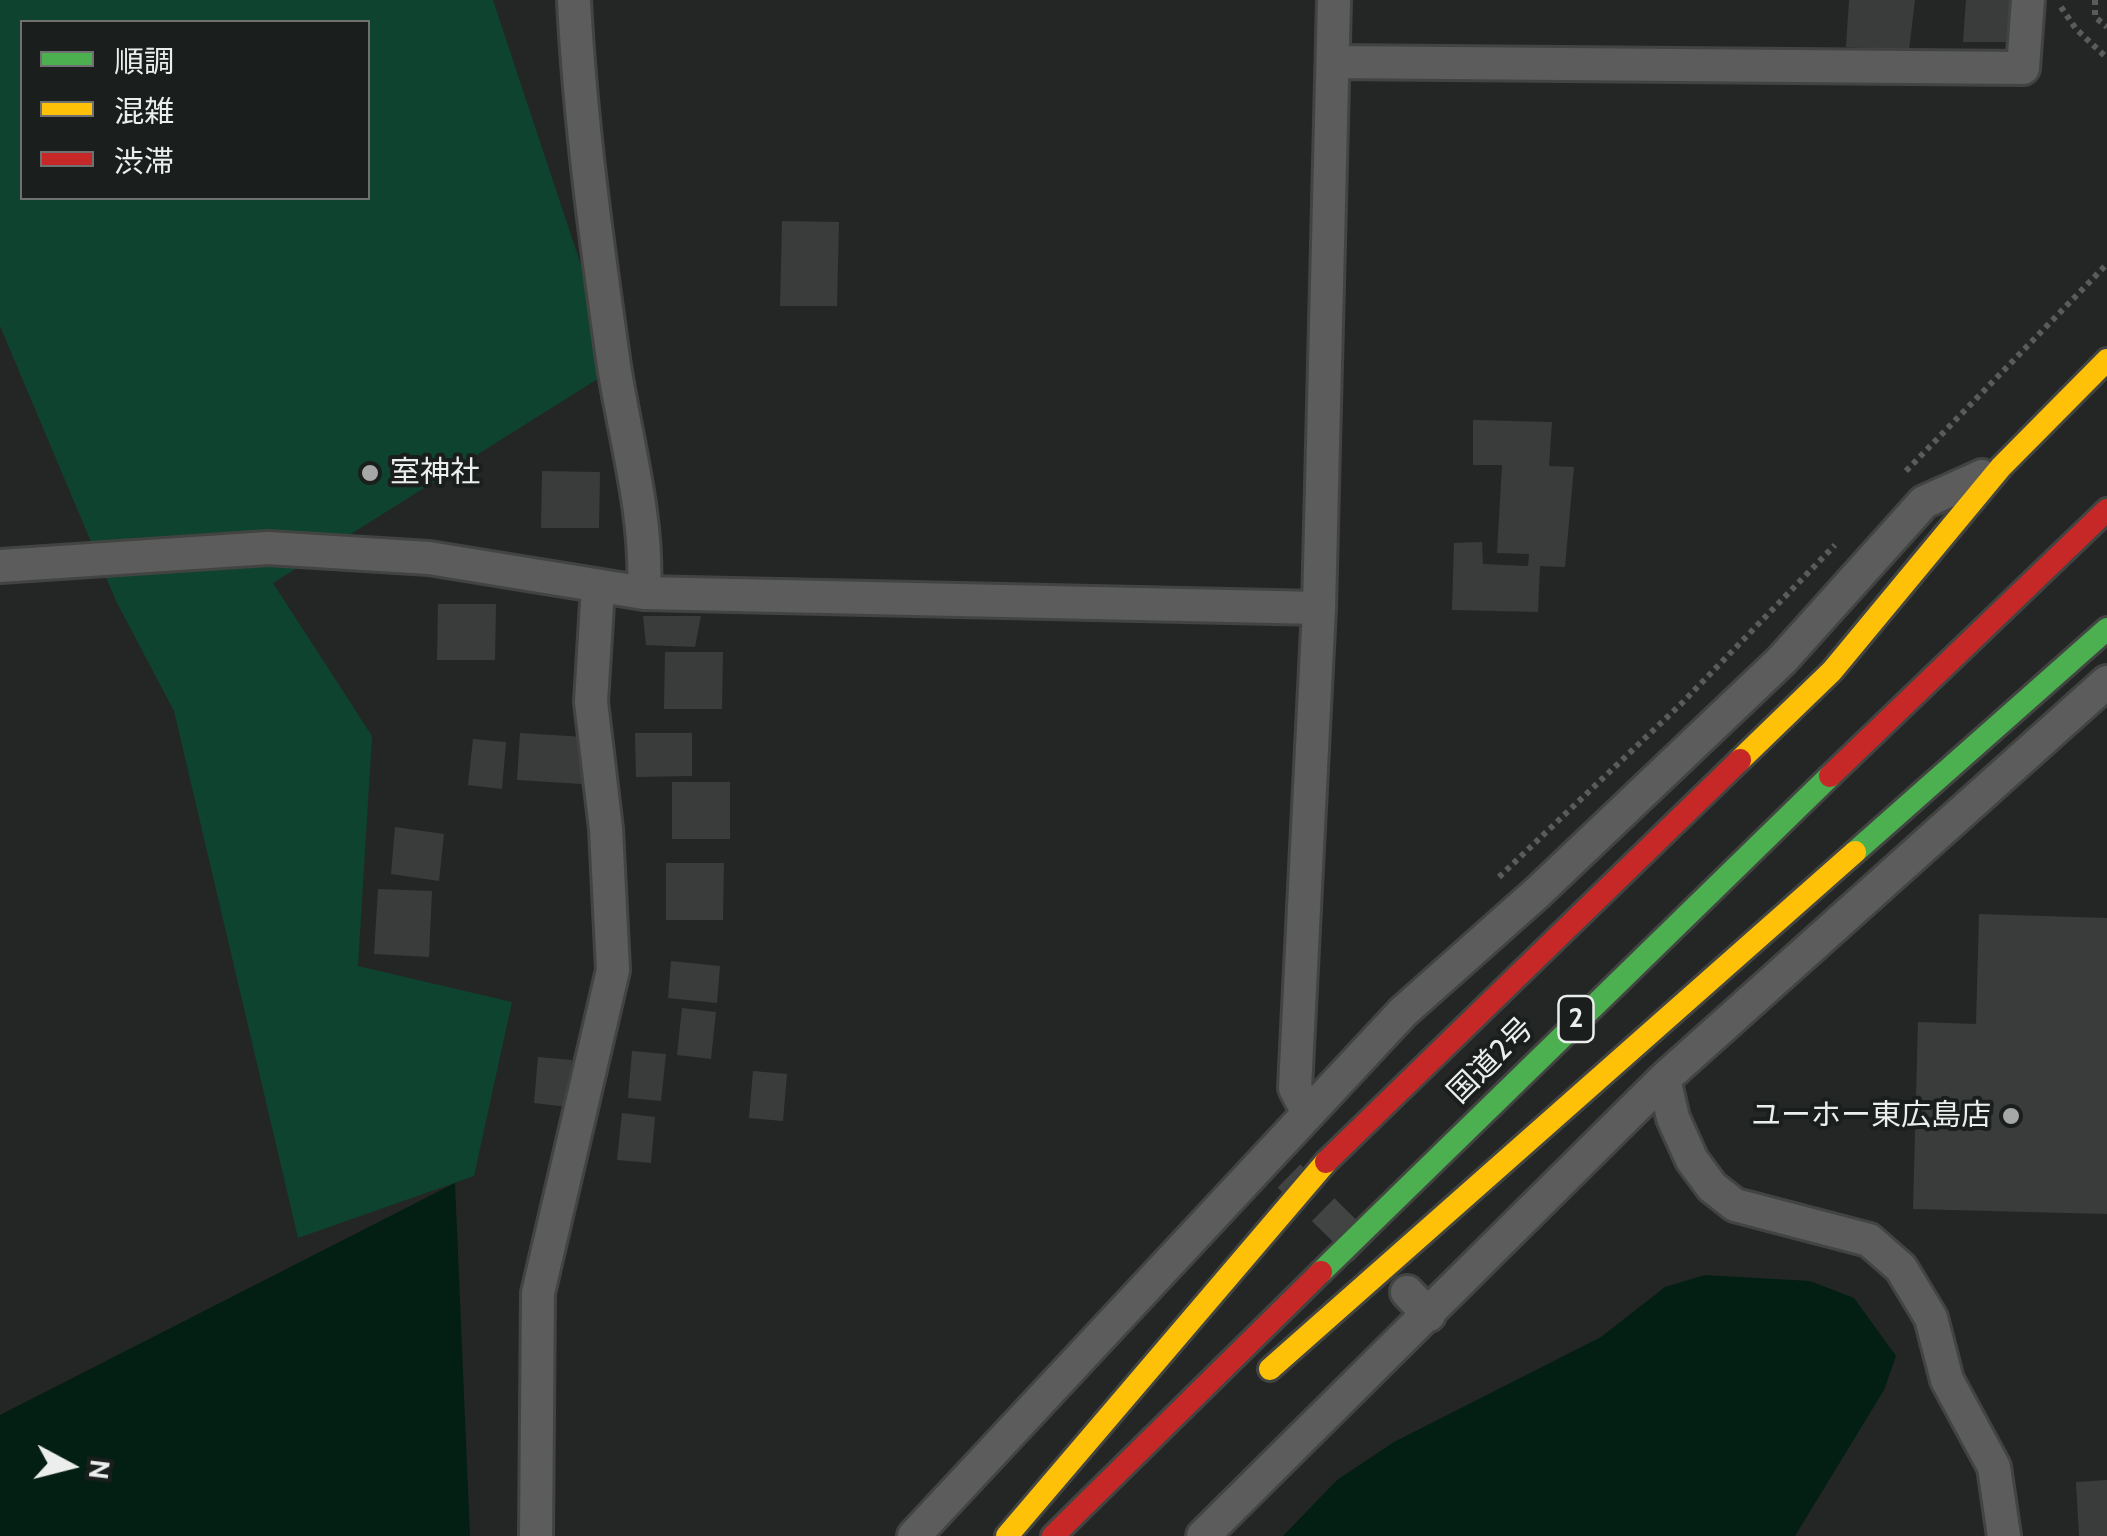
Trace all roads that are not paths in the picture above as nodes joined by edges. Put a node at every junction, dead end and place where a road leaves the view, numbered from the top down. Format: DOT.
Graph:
graph roads {
  1 [pos="574,0"];
  2 [pos="1334,0"];
  3 [pos="2028,0"];
  4 [pos="1333,62"];
  5 [pos="2107,360"];
  6 [pos="2002,467"];
  7 [pos="2107,510"];
  8 [pos="0,566"];
  9 [pos="598,587"];
  10 [pos="644,593"];
  11 [pos="1319,608"];
  12 [pos="2107,629"];
  13 [pos="2107,682"];
  14 [pos="1664,1079"];
  15 [pos="1307,1111"];
  16 [pos="1254,1384"];
  17 [pos="1164,1457"];
  18 [pos="1103,1486"];
  19 [pos="536,1536"];
  20 [pos="914,1536"];
  21 [pos="1007,1536"];
  22 [pos="1053,1536"];
  23 [pos="1203,1536"];
  24 [pos="2004,1536"];
  1 -- 10 [label="street"];
  2 -- 4 [label="street"];
  3 -- 4 [label="street"];
  4 -- 11 [label="street"];
  5 -- 6 [label="highway"];
  6 -- 15 [label="street"];
  6 -- 21 [label="highway"];
  7 -- 18 [label="highway, 国道2号 / 2"];
  8 -- 9 [label="street"];
  9 -- 10 [label="street"];
  9 -- 19 [label="street"];
  10 -- 11 [label="street"];
  11 -- 15 [label="street"];
  12 -- 16 [label="highway"];
  13 -- 14 [label="street"];
  14 -- 23 [label="street"];
  14 -- 24 [label="street"];
  15 -- 20 [label="street"];
  17 -- 18 [label="highway"];
  18 -- 22 [label="highway, 国道2号 / 2"];
}
